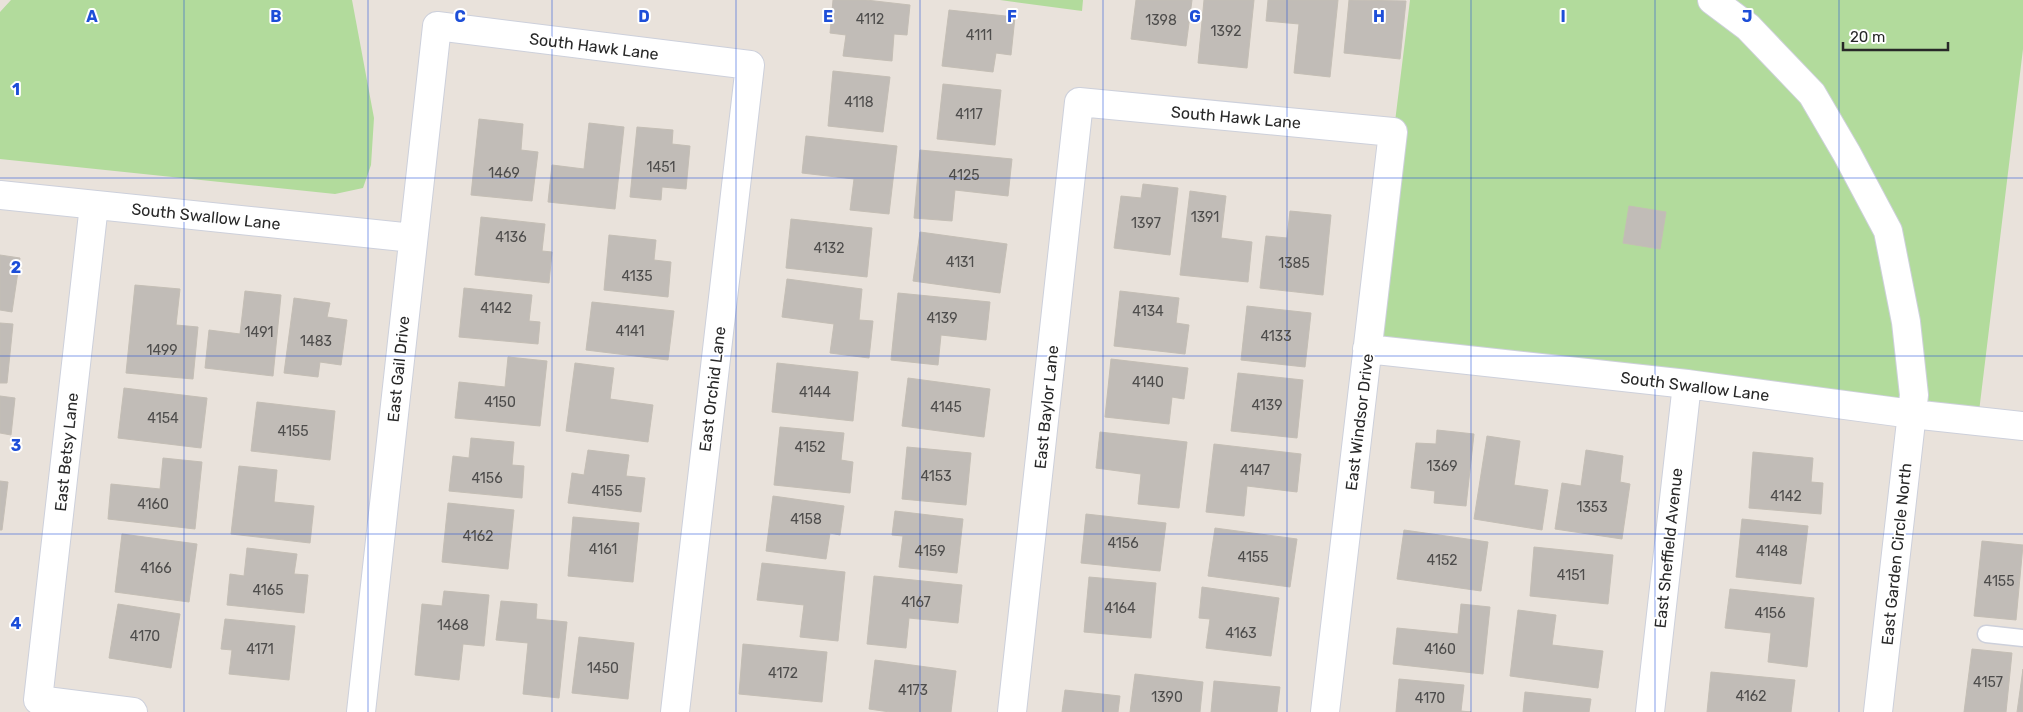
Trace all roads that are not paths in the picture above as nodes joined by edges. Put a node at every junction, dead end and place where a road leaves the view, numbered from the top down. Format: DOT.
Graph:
graph roads {
  1 [pos="1712,0"];
  2 [pos="437,26"];
  3 [pos="750,65"];
  4 [pos="1079,102"];
  5 [pos="1393,132"];
  6 [pos="0,195"];
  7 [pos="94,204"];
  8 [pos="413,238"];
  9 [pos="1367,349"];
  10 [pos="1687,384"];
  11 [pos="1913,405"];
  12 [pos="2023,426"];
  13 [pos="1986,634"];
  14 [pos="2023,638"];
  15 [pos="133,712"];
  16 [pos="360,712"];
  17 [pos="675,712"];
  18 [pos="1012,712"];
  19 [pos="1325,712"];
  20 [pos="1650,712"];
  21 [pos="1878,712"];
  1 -- 11 [label="street, East Garden Circle North"];
  2 -- 3 [label="street, South Hawk Lane"];
  2 -- 8 [label="street, East Gail Drive"];
  3 -- 17 [label="street, East Orchid Lane"];
  4 -- 5 [label="street, South Hawk Lane"];
  4 -- 18 [label="street, East Baylor Lane"];
  5 -- 9 [label="street, East Windsor Drive"];
  6 -- 7 [label="street, South Swallow Lane"];
  7 -- 8 [label="street, South Swallow Lane"];
  7 -- 15 [label="street, East Betsy Lane"];
  8 -- 16 [label="street, East Gail Drive"];
  9 -- 10 [label="street, South Swallow Lane"];
  9 -- 19 [label="street, East Windsor Drive"];
  10 -- 11 [label="street, South Swallow Lane"];
  10 -- 20 [label="street, East Sheffield Avenue"];
  11 -- 12 [label="street, South Swallow Lane"];
  11 -- 21 [label="street, East Garden Circle North"];
  13 -- 14 [label="lane"];
}
